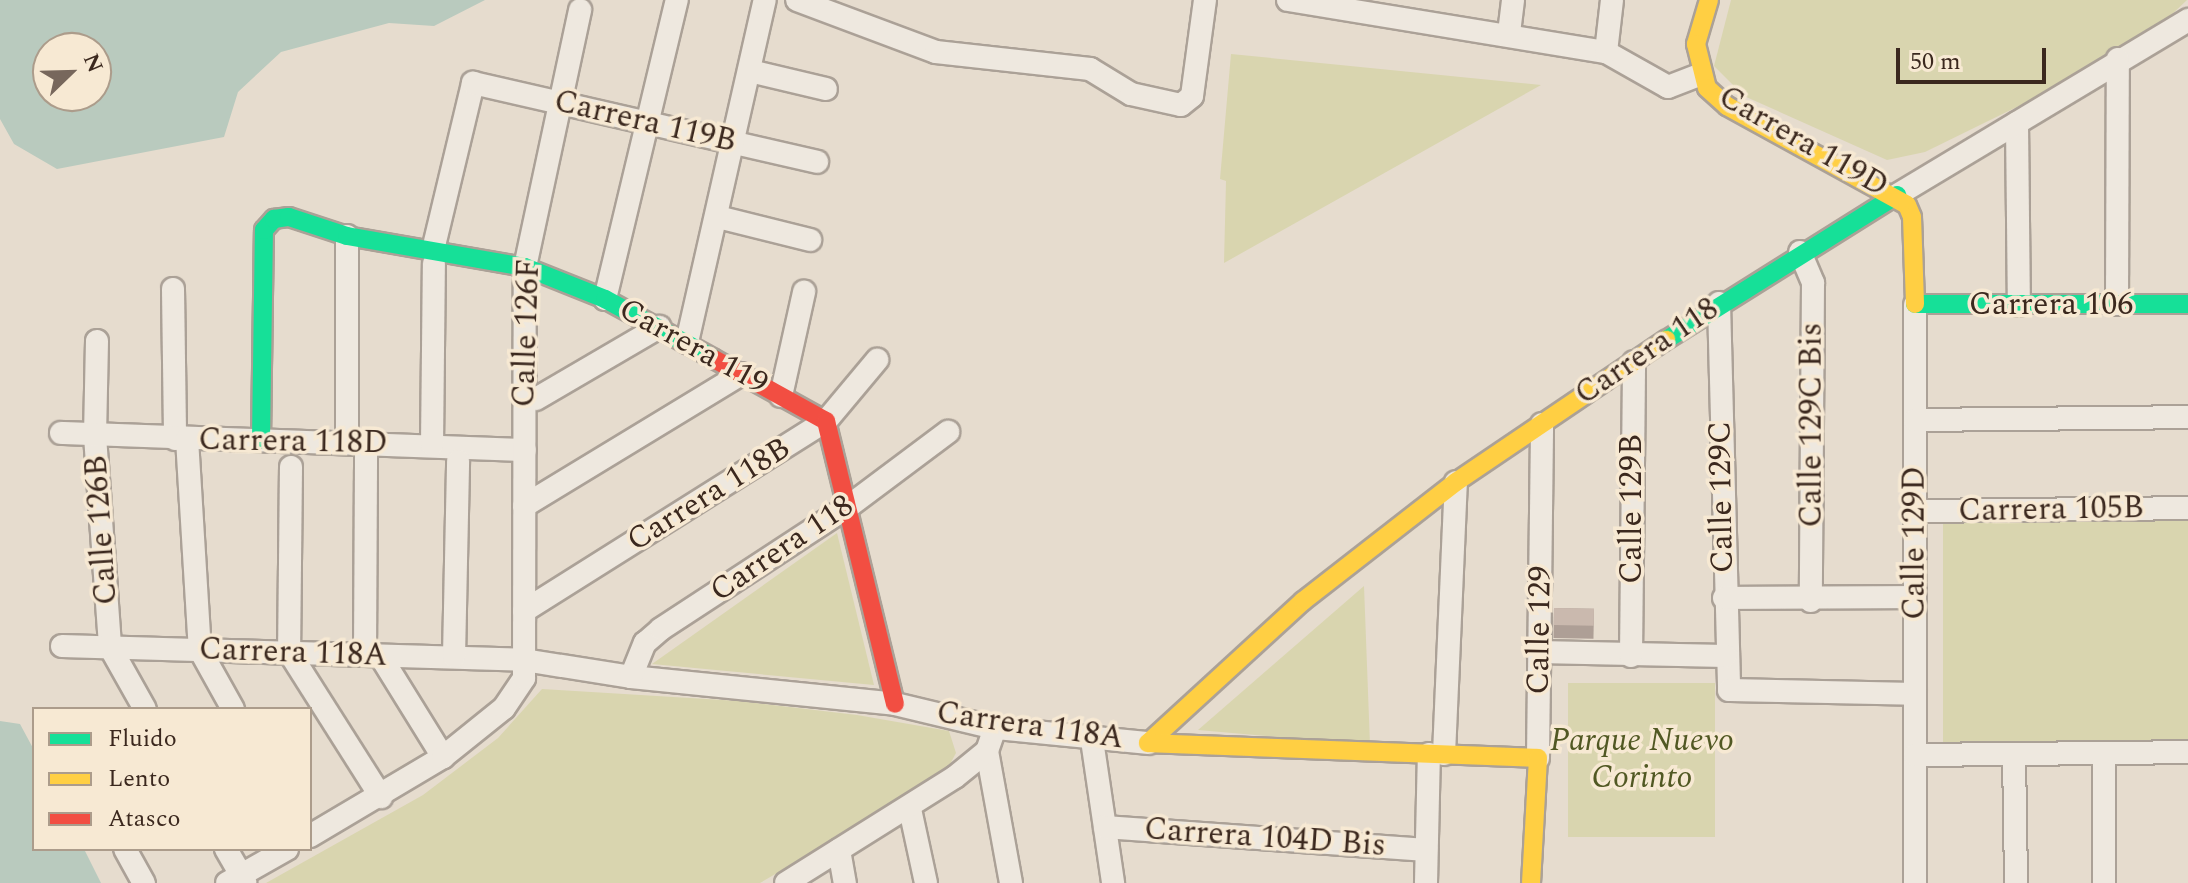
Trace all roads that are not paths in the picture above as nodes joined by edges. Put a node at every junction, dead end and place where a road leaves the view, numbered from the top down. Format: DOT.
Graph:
graph roads {
  1 [pos="677,0"];
  2 [pos="765,0"];
  3 [pos="797,0"];
  4 [pos="1205,0"];
  5 [pos="1288,0"];
  6 [pos="1513,0"];
  7 [pos="1612,0"];
  8 [pos="1709,0"];
  9 [pos="1341,4"];
  10 [pos="580,10"];
  11 [pos="1431,10"];
  12 [pos="2188,20"];
  13 [pos="1509,33"];
  14 [pos="1606,52"];
  15 [pos="2118,59"];
  16 [pos="750,71"];
  17 [pos="1700,75"];
  18 [pos="826,89"];
  19 [pos="563,104"];
  20 [pos="649,123"];
  21 [pos="2017,123"];
  22 [pos="735,141"];
  23 [pos="817,162"];
  24 [pos="1902,200"];
  25 [pos="718,217"];
  26 [pos="347,236"];
  27 [pos="810,240"];
  28 [pos="1800,252"];
  29 [pos="434,257"];
  30 [pos="525,267"];
  31 [pos="173,289"];
  32 [pos="804,292"];
  33 [pos="605,299"];
  34 [pos="1719,303"];
  35 [pos="2117,304"];
  36 [pos="2188,304"];
  37 [pos="1915,305"];
  38 [pos="2019,305"];
  39 [pos="659,327"];
  40 [pos="97,341"];
  41 [pos="687,342"];
  42 [pos="877,360"];
  43 [pos="1634,362"];
  44 [pos="741,374"];
  45 [pos="781,396"];
  46 [pos="536,399"];
  47 [pos="2188,417"];
  48 [pos="1915,420"];
  49 [pos="826,421"];
  50 [pos="1542,424"];
  51 [pos="948,432"];
  52 [pos="61,433"];
  53 [pos="95,436"];
  54 [pos="181,439"];
  55 [pos="261,440"];
  56 [pos="357,443"];
  57 [pos="432,445"];
  58 [pos="525,450"];
  59 [pos="458,461"];
  60 [pos="291,467"];
  61 [pos="1456,482"];
  62 [pos="524,506"];
  63 [pos="849,506"];
  64 [pos="2188,508"];
  65 [pos="1915,511"];
  66 [pos="1915,597"];
  67 [pos="1724,598"];
  68 [pos="1811,601"];
  69 [pos="524,611"];
  70 [pos="62,646"];
  71 [pos="110,647"];
  72 [pos="200,650"];
  73 [pos="289,652"];
  74 [pos="1538,652"];
  75 [pos="373,656"];
  76 [pos="1631,656"];
  77 [pos="1726,656"];
  78 [pos="454,657"];
  79 [pos="524,660"];
  80 [pos="631,677"];
  81 [pos="1915,694"];
  82 [pos="895,704"];
  83 [pos="144,707"];
  84 [pos="232,707"];
  85 [pos="995,728"];
  86 [pos="1092,740"];
  87 [pos="1148,743"];
  88 [pos="987,751"];
  89 [pos="2188,752"];
  90 [pos="2104,753"];
  91 [pos="1437,754"];
  92 [pos="2014,754"];
  93 [pos="1915,755"];
  94 [pos="443,757"];
  95 [pos="1538,758"];
  96 [pos="381,797"];
  97 [pos="910,809"];
  98 [pos="1105,827"];
  99 [pos="312,835"];
  100 [pos="839,850"];
  101 [pos="1426,850"];
  102 [pos="126,851"];
  103 [pos="227,851"];
  104 [pos="284,851"];
  105 [pos="238,880"];
  106 [pos="144,883"];
  107 [pos="786,883"];
  108 [pos="845,883"];
  109 [pos="926,883"];
  110 [pos="1011,883"];
  111 [pos="1113,883"];
  112 [pos="1426,883"];
  113 [pos="1531,883"];
  114 [pos="1915,883"];
  115 [pos="2016,883"];
  116 [pos="2104,883"];
  1 -- 20 [label="street"];
  2 -- 16 [label="street"];
  3 -- 4 [label="street"];
  5 -- 9 [label="street, Carrera 119D"];
  6 -- 13 [label="street"];
  7 -- 14 [label="street"];
  8 -- 17 [label="street"];
  9 -- 11 [label="street, Carrera 119D"];
  10 -- 19 [label="street, Calle 126F"];
  11 -- 13 [label="street, Carrera 119D"];
  12 -- 15 [label="street, Carrera 118"];
  13 -- 14 [label="street, Carrera 119D"];
  14 -- 17 [label="street, Carrera 119D"];
  15 -- 21 [label="street, Carrera 118"];
  15 -- 35 [label="street"];
  16 -- 18 [label="street"];
  16 -- 22 [label="street"];
  17 -- 24 [label="street, Carrera 119D"];
  19 -- 20 [label="street, Carrera 119B"];
  19 -- 29 [label="street, Carrera 119B"];
  19 -- 30 [label="street, Calle 126F"];
  20 -- 22 [label="street, Carrera 119B"];
  20 -- 33 [label="street"];
  21 -- 24 [label="street, Carrera 118"];
  21 -- 38 [label="street"];
  22 -- 23 [label="street, Carrera 119B"];
  22 -- 25 [label="street"];
  24 -- 28 [label="street, Carrera 118"];
  24 -- 37 [label="street, Calle 129D"];
  25 -- 27 [label="street"];
  25 -- 41 [label="street"];
  26 -- 29 [label="street, Carrera 119"];
  26 -- 55 [label="street, Carrera 119"];
  26 -- 56 [label="street"];
  28 -- 34 [label="street, Carrera 118"];
  28 -- 68 [label="street, Calle 129C Bis"];
  29 -- 30 [label="street, Carrera 119"];
  29 -- 57 [label="street"];
  30 -- 33 [label="street, Carrera 119"];
  30 -- 58 [label="street, Calle 126F"];
  31 -- 54 [label="street"];
  32 -- 45 [label="street"];
  33 -- 39 [label="street, Carrera 119"];
  34 -- 43 [label="street, Carrera 118"];
  34 -- 67 [label="street, Calle 129C"];
  35 -- 36 [label="street, Carrera 106"];
  35 -- 38 [label="street, Carrera 106"];
  37 -- 38 [label="street, Carrera 106"];
  37 -- 48 [label="street, Calle 129D"];
  39 -- 41 [label="street, Carrera 119"];
  39 -- 46 [label="street"];
  40 -- 53 [label="street, Calle 126B"];
  41 -- 44 [label="street, Carrera 119"];
  42 -- 49 [label="street, Carrera 118B"];
  43 -- 50 [label="street, Carrera 118"];
  43 -- 76 [label="street, Calle 129B"];
  44 -- 45 [label="street, Carrera 119"];
  44 -- 62 [label="street"];
  45 -- 49 [label="street, Carrera 119"];
  47 -- 48 [label="street"];
  48 -- 65 [label="street, Calle 129D"];
  49 -- 63 [label="street"];
  49 -- 69 [label="street, Carrera 118B"];
  50 -- 61 [label="street, Carrera 118"];
  50 -- 74 [label="street, Calle 129"];
  51 -- 63 [label="street, Carrera 118"];
  52 -- 53 [label="street, Carrera 118D"];
  53 -- 54 [label="street, Carrera 118D"];
  53 -- 71 [label="street, Calle 126B"];
  54 -- 55 [label="street, Carrera 118D"];
  54 -- 72 [label="street"];
  55 -- 56 [label="street, Carrera 118D"];
  56 -- 57 [label="street, Carrera 118D"];
  56 -- 75 [label="street"];
  57 -- 58 [label="street, Carrera 118D"];
  58 -- 62 [label="street, Calle 126F"];
  59 -- 78 [label="street"];
  60 -- 73 [label="street"];
  61 -- 87 [label="street, Carrera 118"];
  61 -- 91 [label="street"];
  62 -- 69 [label="street, Calle 126F"];
  63 -- 80 [label="street, Carrera 118"];
  63 -- 82 [label="street"];
  64 -- 65 [label="street, Carrera 105B"];
  65 -- 66 [label="street, Calle 129D"];
  66 -- 68 [label="street"];
  66 -- 81 [label="street, Calle 129D"];
  67 -- 68 [label="street"];
  67 -- 77 [label="street, Calle 129C"];
  69 -- 79 [label="street, Calle 126F"];
  70 -- 71 [label="street, Carrera 118A"];
  71 -- 72 [label="street, Carrera 118A"];
  71 -- 83 [label="street, Calle 126B"];
  72 -- 73 [label="street, Carrera 118A"];
  72 -- 84 [label="street"];
  73 -- 75 [label="street, Carrera 118A"];
  73 -- 96 [label="street"];
  74 -- 76 [label="street"];
  74 -- 95 [label="street, Calle 129"];
  75 -- 78 [label="street, Carrera 118A"];
  75 -- 94 [label="street"];
  76 -- 77 [label="street"];
  77 -- 81 [label="street, Calle 129C"];
  78 -- 79 [label="street, Carrera 118A"];
  79 -- 80 [label="street, Carrera 118A"];
  79 -- 94 [label="street"];
  80 -- 82 [label="street, Carrera 118A"];
  81 -- 93 [label="street, Calle 129D"];
  82 -- 85 [label="street, Carrera 118A"];
  85 -- 86 [label="street, Carrera 118A"];
  85 -- 88 [label="street"];
  86 -- 87 [label="street, Carrera 118A"];
  86 -- 98 [label="street"];
  87 -- 91 [label="street, Carrera 118A"];
  88 -- 97 [label="street"];
  88 -- 110 [label="street"];
  89 -- 90 [label="street"];
  90 -- 92 [label="street"];
  90 -- 116 [label="street"];
  91 -- 95 [label="street, Carrera 118A"];
  91 -- 101 [label="street"];
  92 -- 93 [label="street"];
  92 -- 115 [label="street"];
  93 -- 114 [label="street, Calle 129D"];
  94 -- 96 [label="street"];
  95 -- 113 [label="street, Calle 129"];
  96 -- 99 [label="street"];
  97 -- 100 [label="street"];
  97 -- 109 [label="street"];
  98 -- 101 [label="street, Carrera 104D Bis"];
  98 -- 111 [label="street"];
  100 -- 107 [label="street"];
  100 -- 108 [label="street"];
  101 -- 112 [label="street"];
  102 -- 106 [label="street"];
  103 -- 105 [label="street"];
  104 -- 105 [label="street"];
}
